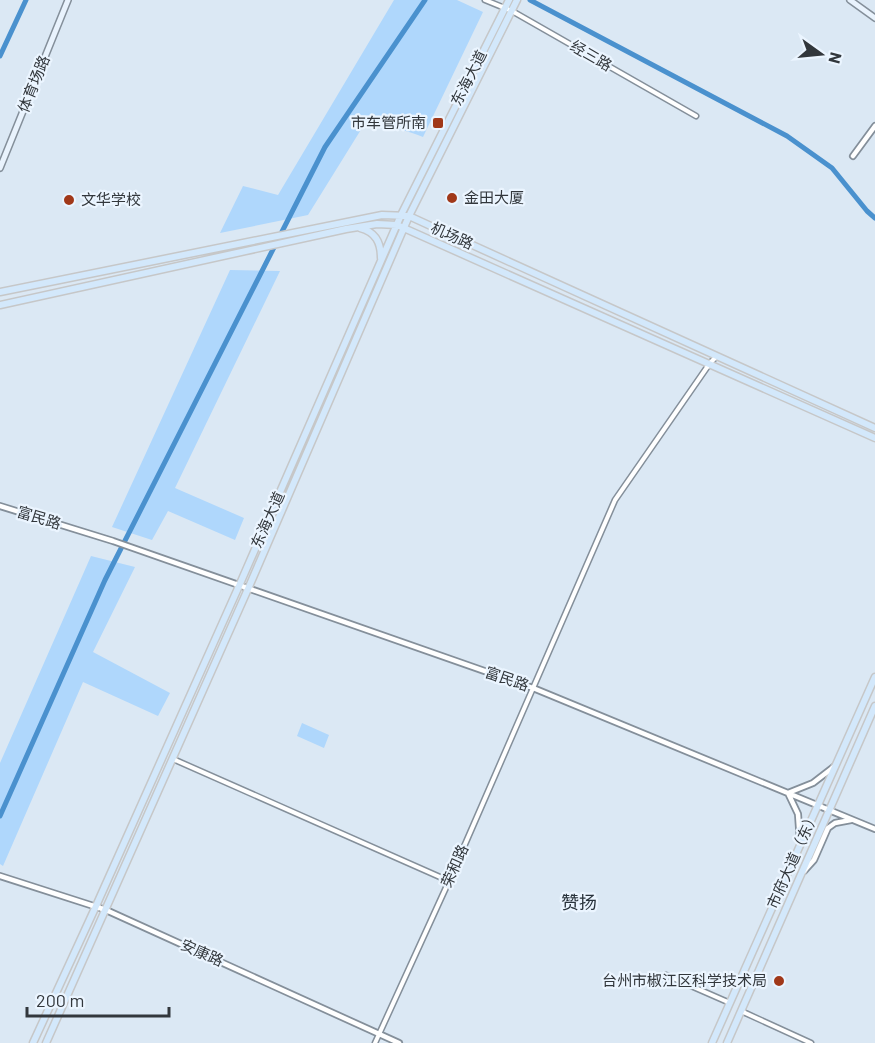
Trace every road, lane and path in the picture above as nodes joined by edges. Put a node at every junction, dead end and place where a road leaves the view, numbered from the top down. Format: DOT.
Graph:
graph roads {
  1 [pos="68,0"];
  2 [pos="485,0"];
  3 [pos="850,0"];
  4 [pos="511,4"];
  5 [pos="875,18"];
  6 [pos="696,116"];
  7 [pos="875,126"];
  8 [pos="853,156"];
  9 [pos="0,168"];
  10 [pos="401,215"];
  11 [pos="409,216"];
  12 [pos="397,225"];
  13 [pos="357,227"];
  14 [pos="404,228"];
  15 [pos="381,262"];
  16 [pos="0,292"];
  17 [pos="0,304"];
  18 [pos="717,356"];
  19 [pos="710,363"];
  20 [pos="875,428"];
  21 [pos="875,438"];
  22 [pos="0,506"];
  23 [pos="239,586"];
  24 [pos="248,589"];
  25 [pos="875,677"];
  26 [pos="534,688"];
  27 [pos="875,706"];
  28 [pos="173,759"];
  29 [pos="836,766"];
  30 [pos="788,792"];
  31 [pos="818,805"];
  32 [pos="830,809"];
  33 [pos="853,820"];
  34 [pos="875,829"];
  35 [pos="800,845"];
  36 [pos="802,873"];
  37 [pos="0,876"];
  38 [pos="449,881"];
  39 [pos="96,906"];
  40 [pos="106,910"];
  41 [pos="666,975"];
  42 [pos="730,1003"];
  43 [pos="741,1011"];
  44 [pos="379,1034"];
  45 [pos="33,1043"];
  46 [pos="46,1043"];
  47 [pos="375,1043"];
  48 [pos="399,1043"];
  49 [pos="712,1043"];
  50 [pos="727,1043"];
  51 [pos="811,1043"];
  1 -- 9 [label="main road, 体育场路"];
  2 -- 4 [label="street, 经三路"];
  3 -- 5 [label="main road"];
  4 -- 6 [label="street, 经三路"];
  4 -- 10 [label="main road, 东海大道"];
  4 -- 11 [label="main road, 东海大道"];
  7 -- 8 [label="street"];
  10 -- 11 [label="main road, 机场路"];
  10 -- 12 [label="main road, 东海大道"];
  10 -- 16 [label="main road, 机场路"];
  11 -- 14 [label="main road, 东海大道"];
  11 -- 18 [label="main road, 机场路"];
  12 -- 13 [label="main road, 机场路"];
  12 -- 14 [label="main road, 机场路"];
  12 -- 15 [label="main road, 东海大道"];
  13 -- 15 [label="main road"];
  13 -- 17 [label="main road, 机场路"];
  14 -- 19 [label="main road, 机场路"];
  14 -- 24 [label="main road, 东海大道"];
  15 -- 23 [label="main road, 东海大道"];
  18 -- 19 [label="street, 荣和路"];
  18 -- 20 [label="main road, 机场路"];
  19 -- 21 [label="main road, 机场路"];
  19 -- 26 [label="street, 荣和路"];
  22 -- 23 [label="street, 富民路"];
  23 -- 24 [label="street, 富民路"];
  23 -- 39 [label="main road, 东海大道"];
  24 -- 26 [label="street, 富民路"];
  24 -- 28 [label="main road, 东海大道"];
  25 -- 29 [label="main road, 市府大道（东）"];
  26 -- 30 [label="street, 富民路"];
  26 -- 38 [label="street, 荣和路"];
  27 -- 32 [label="main road, 市府大道（东）"];
  28 -- 38 [label="street"];
  28 -- 40 [label="main road, 东海大道"];
  29 -- 30 [label="street"];
  29 -- 31 [label="main road, 市府大道（东）"];
  30 -- 31 [label="street, 富民路"];
  30 -- 35 [label="street"];
  31 -- 32 [label="street, 富民路"];
  31 -- 35 [label="main road, 市府大道（东）"];
  32 -- 33 [label="street, 富民路"];
  32 -- 36 [label="main road, 市府大道（东）"];
  33 -- 34 [label="street, 富民路"];
  33 -- 36 [label="street"];
  35 -- 42 [label="main road, 市府大道（东）"];
  36 -- 43 [label="main road, 市府大道（东）"];
  37 -- 39 [label="street, 安康路"];
  38 -- 44 [label="street, 荣和路"];
  39 -- 40 [label="street, 安康路"];
  39 -- 45 [label="main road, 东海大道"];
  40 -- 44 [label="street, 安康路"];
  40 -- 46 [label="main road, 东海大道"];
  41 -- 42 [label="street"];
  42 -- 49 [label="main road, 市府大道（东）"];
  43 -- 50 [label="main road, 市府大道（东）"];
  43 -- 51 [label="street"];
  44 -- 47 [label="street, 荣和路"];
  44 -- 48 [label="street, 安康路"];
}
